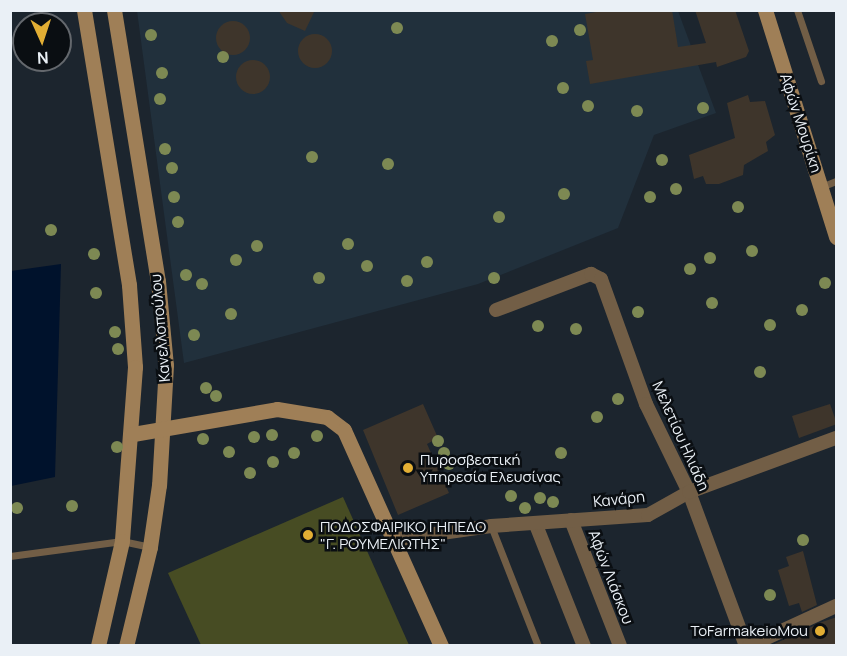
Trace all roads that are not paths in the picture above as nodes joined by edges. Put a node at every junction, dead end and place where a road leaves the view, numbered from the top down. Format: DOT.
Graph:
graph roads {
  1 [pos="84,10"];
  2 [pos="114,10"];
  3 [pos="765,10"];
  4 [pos="797,10"];
  5 [pos="821,81"];
  6 [pos="837,181"];
  7 [pos="821,187"];
  8 [pos="837,237"];
  9 [pos="496,310"];
  10 [pos="165,429"];
  11 [pos="133,434"];
  12 [pos="837,438"];
  13 [pos="689,492"];
  14 [pos="571,520"];
  15 [pos="536,525"];
  16 [pos="491,526"];
  17 [pos="392,540"];
  18 [pos="122,541"];
  19 [pos="150,547"];
  20 [pos="10,556"];
  21 [pos="837,606"];
  22 [pos="98,645"];
  23 [pos="126,645"];
  24 [pos="441,645"];
  25 [pos="538,645"];
  26 [pos="584,645"];
  27 [pos="620,645"];
  28 [pos="748,645"];
  1 -- 11 [label="street, Κανελλοπούλου"];
  2 -- 10 [label="street, Κανελλοπούλου"];
  3 -- 7 [label="street, Αφών Μουρίκη"];
  4 -- 5 [label="lane"];
  6 -- 7 [label="lane"];
  7 -- 8 [label="street, Αφών Μουρίκη"];
  9 -- 13 [label="street, Μελετίου Ηλιάδη"];
  10 -- 11 [label="street"];
  10 -- 17 [label="street"];
  10 -- 19 [label="street, Κανελλοπούλου"];
  11 -- 18 [label="street, Κανελλοπούλου"];
  12 -- 13 [label="street, Κανάρη"];
  13 -- 14 [label="street, Κανάρη"];
  13 -- 28 [label="street, Μελετίου Ηλιάδη"];
  14 -- 15 [label="street, Κανάρη"];
  14 -- 27 [label="street, Αφών Λιάσκου"];
  15 -- 16 [label="street, Κανάρη"];
  15 -- 26 [label="street"];
  16 -- 17 [label="street, Κανάρη"];
  16 -- 25 [label="lane"];
  17 -- 24 [label="street"];
  18 -- 19 [label="lane"];
  18 -- 20 [label="lane"];
  18 -- 22 [label="street, Κανελλοπούλου"];
  19 -- 23 [label="street, Κανελλοπούλου"];
  21 -- 28 [label="street"];
}
